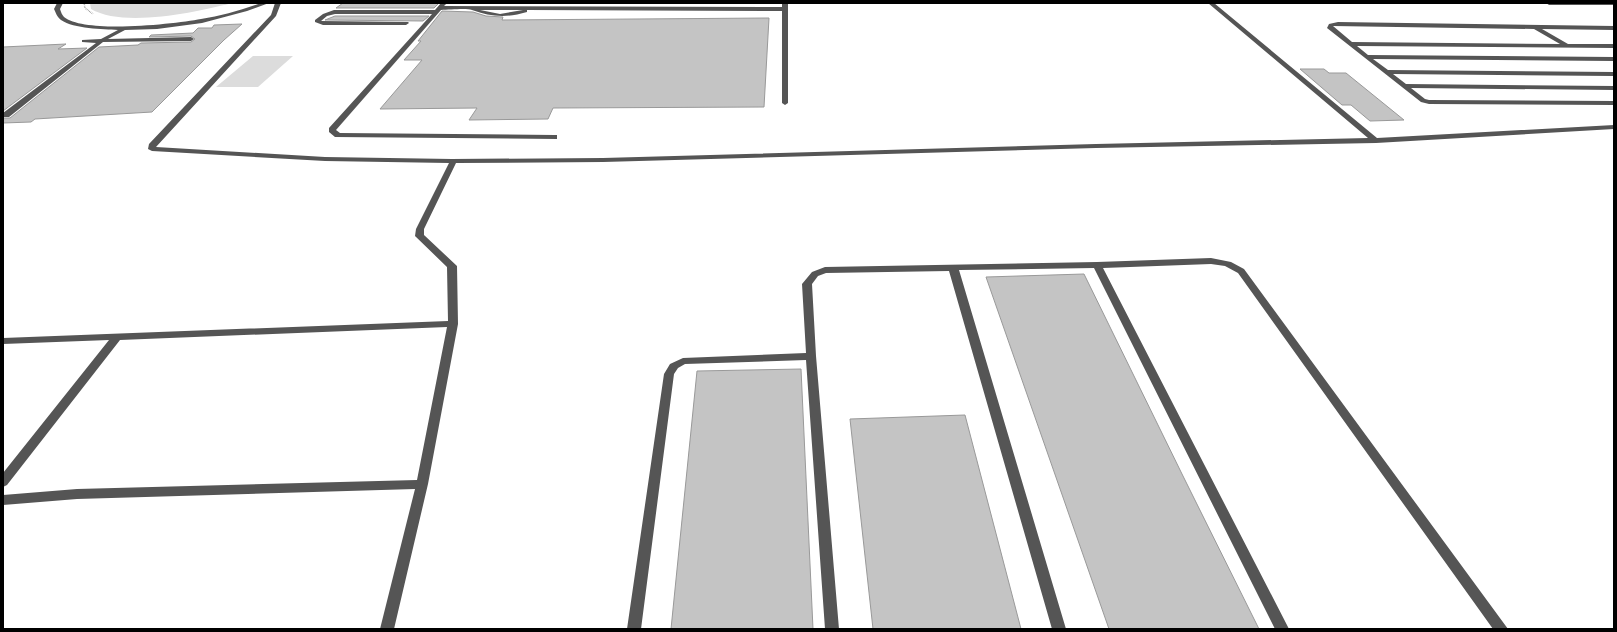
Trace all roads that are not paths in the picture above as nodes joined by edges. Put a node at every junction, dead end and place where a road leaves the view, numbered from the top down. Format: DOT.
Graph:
graph roads {
  1 [pos="60,3"];
  2 [pos="266,3"];
  3 [pos="278,3"];
  4 [pos="1211,3"];
  5 [pos="1549,3"];
  6 [pos="1614,4"];
  7 [pos="785,6"];
  8 [pos="440,7"];
  9 [pos="248,9"];
  10 [pos="406,23"];
  11 [pos="128,27"];
  12 [pos="1535,27"];
  13 [pos="1614,28"];
  14 [pos="191,39"];
  15 [pos="84,41"];
  16 [pos="102,41"];
  17 [pos="1351,44"];
  18 [pos="1567,46"];
  19 [pos="1614,46"];
  20 [pos="1367,57"];
  21 [pos="1592,59"];
  22 [pos="1614,59"];
  23 [pos="1386,72"];
  24 [pos="1614,73"];
  25 [pos="1403,86"];
  26 [pos="1614,88"];
  27 [pos="1614,102"];
  28 [pos="784,103"];
  29 [pos="6,115"];
  30 [pos="1614,127"];
  31 [pos="554,137"];
  32 [pos="1376,140"];
  33 [pos="452,161"];
  34 [pos="1097,265"];
  35 [pos="953,267"];
  36 [pos="453,324"];
  37 [pos="118,337"];
  38 [pos="3,341"];
  39 [pos="811,356"];
  40 [pos="3,482"];
  41 [pos="422,484"];
  42 [pos="3,500"];
  43 [pos="387,629"];
  44 [pos="634,629"];
  45 [pos="832,629"];
  46 [pos="1059,629"];
  47 [pos="1282,629"];
  48 [pos="1501,629"];
  1 -- 11 [label="street"];
  2 -- 9 [label="street"];
  3 -- 9 [label="street"];
  3 -- 33 [label="street"];
  4 -- 32 [label="street"];
  5 -- 6 [label="street"];
  7 -- 8 [label="street"];
  7 -- 28 [label="street"];
  8 -- 10 [label="street"];
  8 -- 31 [label="street"];
  9 -- 11 [label="street"];
  11 -- 16 [label="street"];
  12 -- 13 [label="street"];
  12 -- 17 [label="street"];
  12 -- 18 [label="street"];
  14 -- 16 [label="street"];
  15 -- 16 [label="street"];
  16 -- 29 [label="street"];
  17 -- 18 [label="street"];
  17 -- 20 [label="street"];
  18 -- 19 [label="street"];
  18 -- 21 [label="street"];
  20 -- 21 [label="street"];
  20 -- 23 [label="street"];
  21 -- 22 [label="street"];
  21 -- 24 [label="street"];
  23 -- 24 [label="street"];
  23 -- 25 [label="street"];
  25 -- 26 [label="street"];
  25 -- 27 [label="street"];
  30 -- 32 [label="street"];
  32 -- 33 [label="street"];
  33 -- 36 [label="street"];
  34 -- 35 [label="street"];
  34 -- 47 [label="street"];
  34 -- 48 [label="street"];
  35 -- 39 [label="street"];
  35 -- 46 [label="street"];
  36 -- 37 [label="street"];
  36 -- 41 [label="street"];
  37 -- 38 [label="street"];
  37 -- 40 [label="street"];
  39 -- 44 [label="street"];
  39 -- 45 [label="street"];
  41 -- 42 [label="street"];
  41 -- 43 [label="street"];
}
